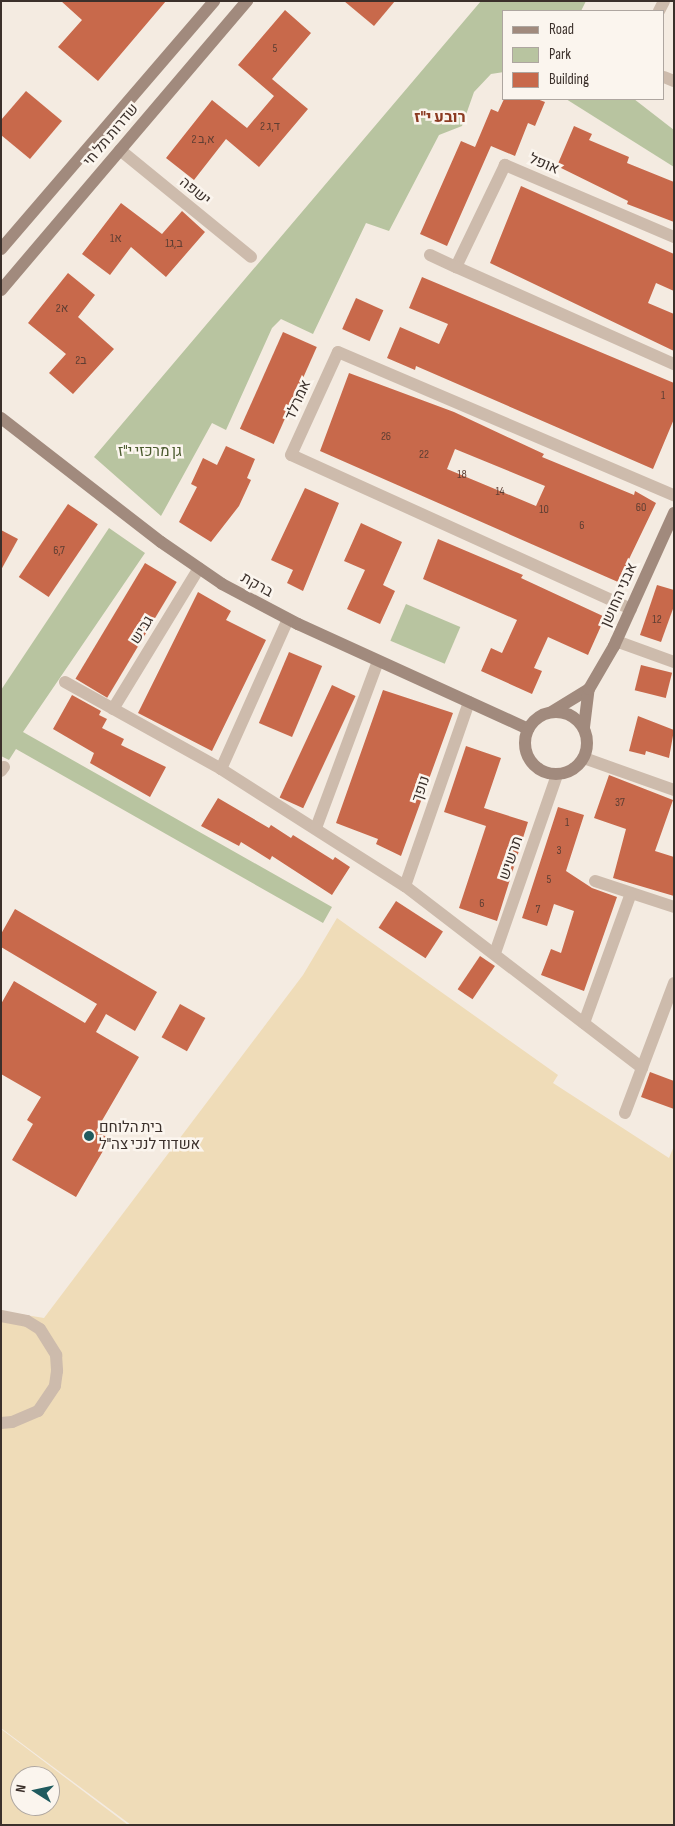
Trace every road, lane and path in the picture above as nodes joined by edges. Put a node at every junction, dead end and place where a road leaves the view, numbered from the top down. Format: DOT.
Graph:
graph roads {
  1 [pos="214,1"];
  2 [pos="247,1"];
  3 [pos="120,150"];
  4 [pos="674,238"];
  5 [pos="1,249"];
  6 [pos="430,255"];
  7 [pos="251,257"];
  8 [pos="456,267"];
  9 [pos="1,290"];
  10 [pos="674,364"];
  11 [pos="1,418"];
  12 [pos="674,495"];
  13 [pos="674,513"];
  14 [pos="670,532"];
  15 [pos="199,568"];
  16 [pos="631,609"];
  17 [pos="288,619"];
  18 [pos="616,641"];
  19 [pos="378,661"];
  20 [pos="674,662"];
  21 [pos="65,682"];
  22 [pos="589,688"];
  23 [pos="469,702"];
  24 [pos="113,708"];
  25 [pos="550,712"];
  26 [pos="584,727"];
  27 [pos="528,729"];
  28 [pos="584,758"];
  29 [pos="221,769"];
  30 [pos="557,775"];
  31 [pos="674,790"];
  32 [pos="316,828"];
  33 [pos="595,881"];
  34 [pos="405,886"];
  35 [pos="631,893"];
  36 [pos="674,907"];
  37 [pos="496,952"];
  38 [pos="674,983"];
  39 [pos="584,1023"];
  40 [pos="642,1068"];
  41 [pos="625,1113"];
  42 [pos="5,1314"];
  43 [pos="1,1423"];
  1 -- 5 [label="street, שדרות תל חי"];
  2 -- 3 [label="street, שדרות תל חי"];
  3 -- 7 [label="street, ישפה"];
  3 -- 9 [label="street, שדרות תל חי"];
  4 -- 8 [label="street, אופל"];
  6 -- 8 [label="street"];
  8 -- 10 [label="street"];
  11 -- 15 [label="street, ברקת"];
  12 -- 16 [label="street, אמרלד"];
  13 -- 14 [label="street, אבני החושן"];
  14 -- 16 [label="street, אבני החושן"];
  15 -- 17 [label="street, ברקת"];
  15 -- 24 [label="street, גביש"];
  16 -- 18 [label="street, אבני החושן"];
  17 -- 19 [label="street, ברקת"];
  17 -- 29 [label="street"];
  18 -- 20 [label="street"];
  18 -- 22 [label="street, אבני החושן"];
  19 -- 23 [label="street, ברקת"];
  19 -- 32 [label="street"];
  21 -- 24 [label="street"];
  22 -- 25 [label="street, אבני החושן"];
  22 -- 26 [label="street, אבני החושן"];
  23 -- 27 [label="street, ברקת"];
  23 -- 34 [label="street, נופך"];
  24 -- 29 [label="street"];
  25 -- 26 [label="street"];
  25 -- 27 [label="street"];
  26 -- 28 [label="street"];
  27 -- 30 [label="street"];
  28 -- 30 [label="street"];
  28 -- 31 [label="street"];
  29 -- 32 [label="street"];
  30 -- 37 [label="street, תרשיש"];
  32 -- 34 [label="street"];
  33 -- 35 [label="street"];
  34 -- 37 [label="street"];
  35 -- 36 [label="street"];
  35 -- 39 [label="street"];
  37 -- 39 [label="street"];
  38 -- 40 [label="street"];
  39 -- 40 [label="street"];
  40 -- 41 [label="street"];
  42 -- 43 [label="street"];
}
